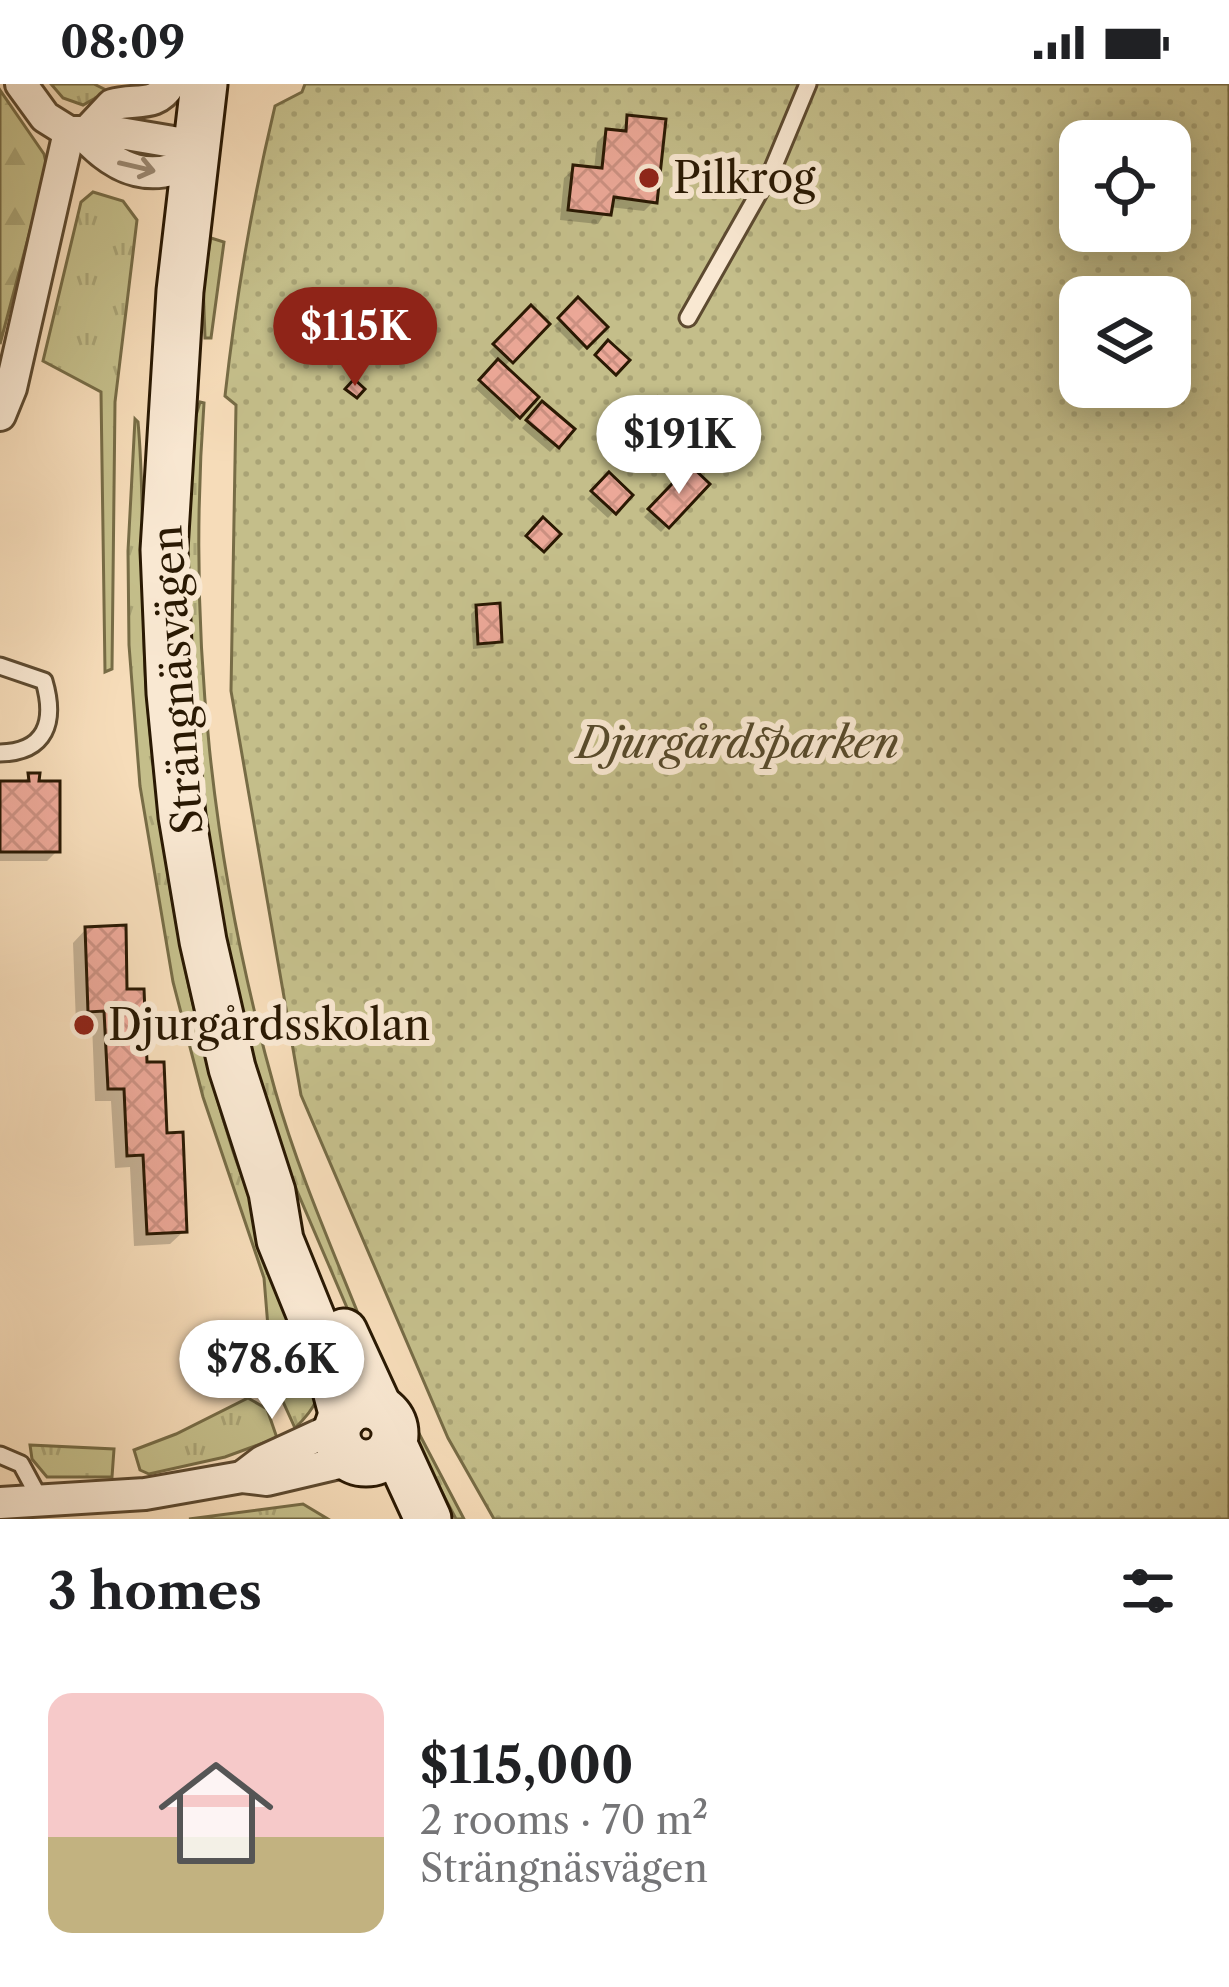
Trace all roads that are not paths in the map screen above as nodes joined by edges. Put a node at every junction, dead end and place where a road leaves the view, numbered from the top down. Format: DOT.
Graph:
graph roads {
  1 [pos="21,84"];
  2 [pos="170,84"];
  3 [pos="205,84"];
  4 [pos="235,84"];
  5 [pos="808,84"];
  6 [pos="76,134"];
  7 [pos="197,159"];
  8 [pos="688,318"];
  9 [pos="0,415"];
  10 [pos="0,666"];
  11 [pos="0,753"];
  12 [pos="361,1436"];
  13 [pos="0,1455"];
  14 [pos="41,1501"];
  15 [pos="0,1502"];
  16 [pos="412,1519"];
  17 [pos="428,1519"];
  1 -- 6 [label="street"];
  2 -- 6 [label="street"];
  3 -- 7 [label="main road, Strängnäsvägen"];
  4 -- 7 [label="main road"];
  5 -- 8 [label="lane"];
  6 -- 7 [label="street"];
  6 -- 9 [label="street"];
  7 -- 12 [label="main road, Strängnäsvägen"];
  10 -- 11 [label="lane"];
  12 -- 14 [label="street"];
  12 -- 16 [label="main road, Strängnäsvägen"];
  12 -- 17 [label="main road, Strängnäsvägen"];
  13 -- 14 [label="lane"];
  14 -- 15 [label="street"];
}
